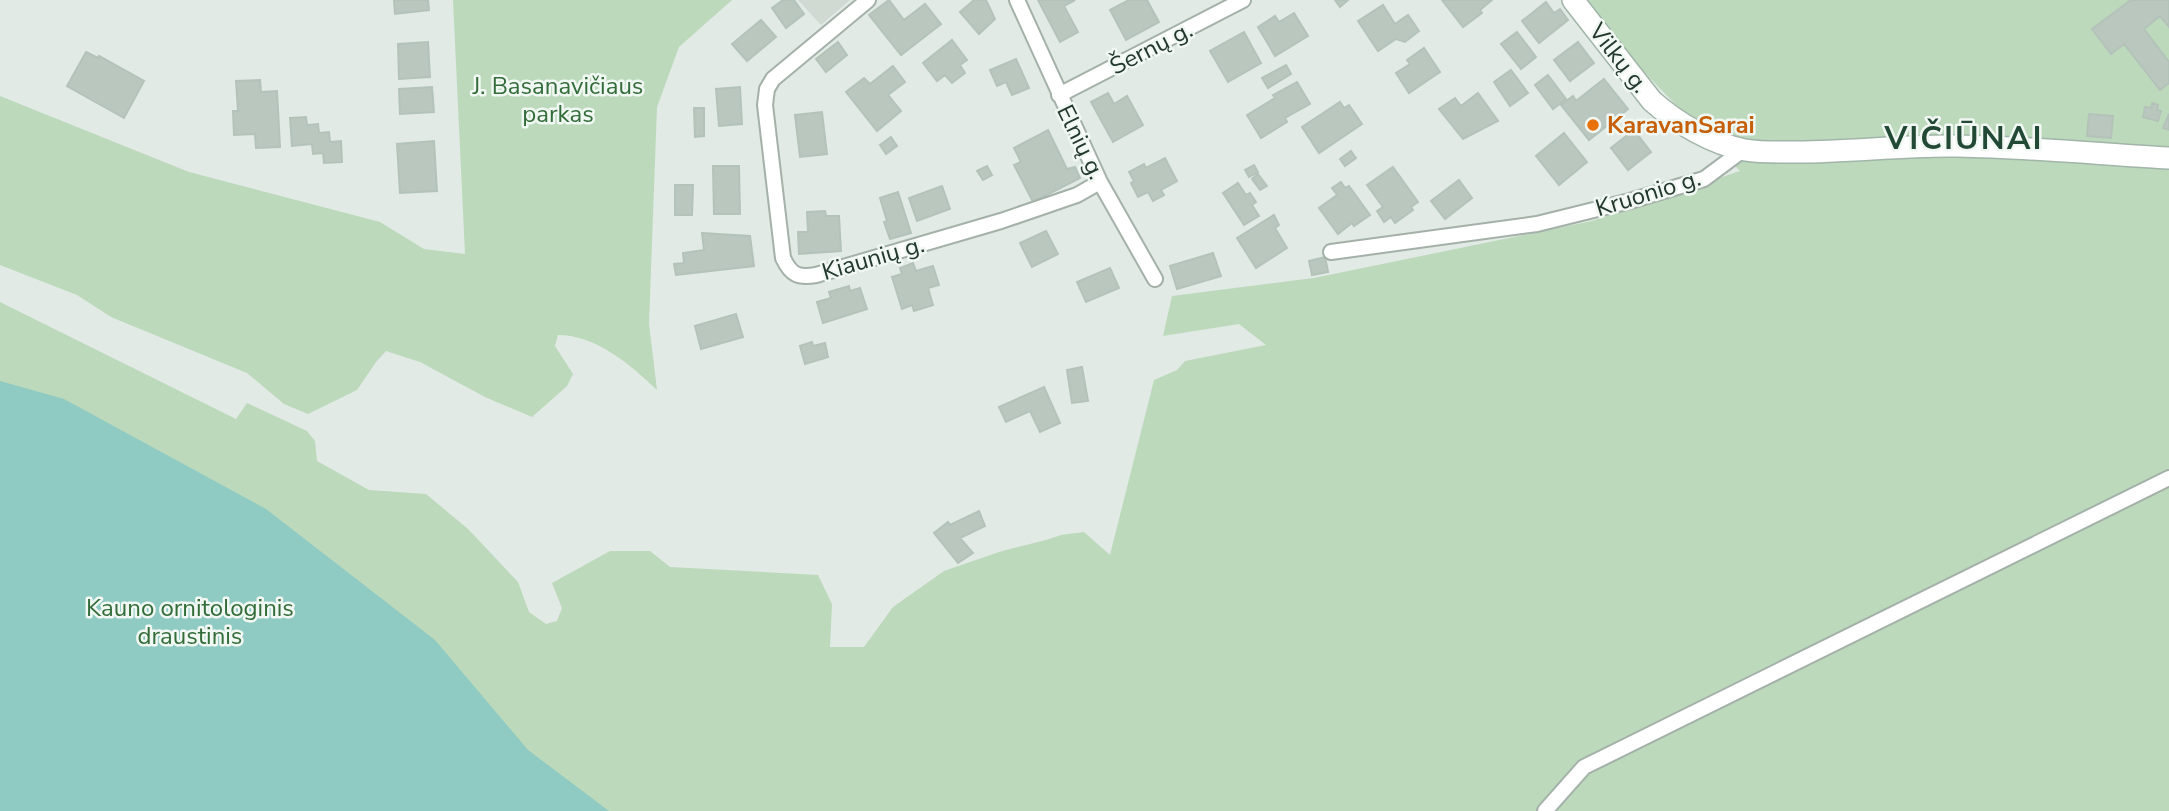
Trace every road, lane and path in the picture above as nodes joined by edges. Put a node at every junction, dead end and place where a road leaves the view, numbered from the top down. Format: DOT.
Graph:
graph roads {
  1 [pos="867,0"];
  2 [pos="1017,0"];
  3 [pos="1243,0"];
  4 [pos="1573,0"];
  5 [pos="1059,95"];
  6 [pos="1744,150"];
  7 [pos="2169,158"];
  8 [pos="1100,182"];
  9 [pos="1331,252"];
  10 [pos="1155,279"];
  11 [pos="2169,478"];
  12 [pos="1545,811"];
  1 -- 8 [label="street, Kiaunių g."];
  2 -- 5 [label="street, Elnių g."];
  3 -- 5 [label="street, Šernų g."];
  4 -- 6 [label="street, Vilkų g."];
  5 -- 8 [label="street, Elnių g."];
  6 -- 7 [label="street"];
  6 -- 9 [label="street, Kruonio g."];
  8 -- 10 [label="street, Elnių g."];
  11 -- 12 [label="street"];
}
